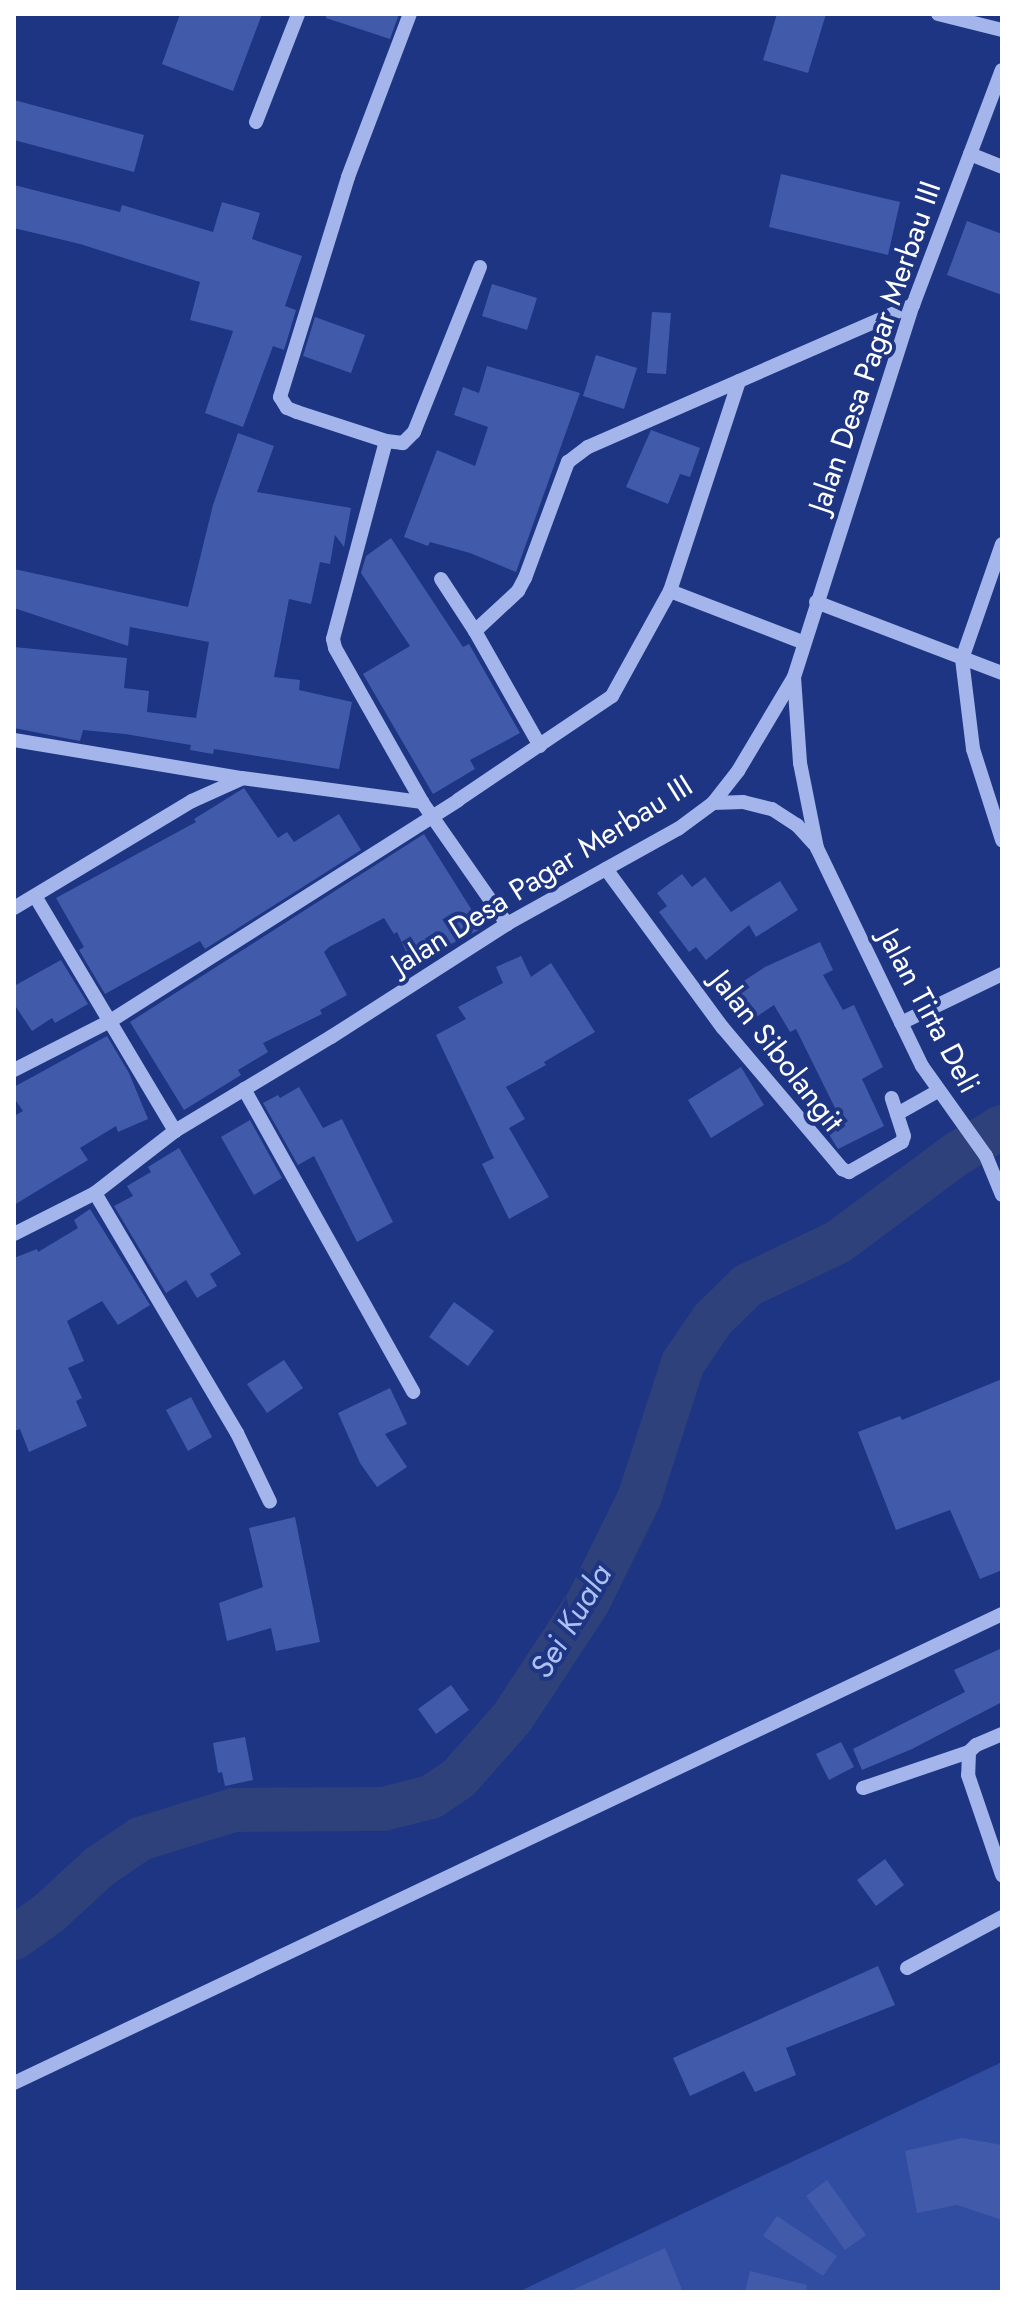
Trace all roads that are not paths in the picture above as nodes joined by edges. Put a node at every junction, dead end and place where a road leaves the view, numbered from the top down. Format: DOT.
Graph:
graph roads {
  1 [pos="298,14"];
  2 [pos="410,14"];
  3 [pos="938,14"];
  4 [pos="1002,30"];
  5 [pos="1000,79"];
  6 [pos="256,122"];
  7 [pos="970,154"];
  8 [pos="1002,167"];
  9 [pos="480,267"];
  10 [pos="913,305"];
  11 [pos="739,381"];
  12 [pos="386,441"];
  13 [pos="1002,544"];
  14 [pos="441,579"];
  15 [pos="670,591"];
  16 [pos="816,602"];
  17 [pos="475,631"];
  18 [pos="802,642"];
  19 [pos="962,659"];
  20 [pos="1002,673"];
  21 [pos="794,677"];
  22 [pos="14,740"];
  23 [pos="540,746"];
  24 [pos="242,778"];
  25 [pos="422,802"];
  26 [pos="713,803"];
  27 [pos="434,814"];
  28 [pos="1002,840"];
  29 [pos="817,848"];
  30 [pos="606,869"];
  31 [pos="35,896"];
  32 [pos="14,908"];
  33 [pos="507,924"];
  34 [pos="1002,974"];
  35 [pos="112,1020"];
  36 [pos="901,1023"];
  37 [pos="14,1070"];
  38 [pos="244,1089"];
  39 [pos="940,1095"];
  40 [pos="892,1098"];
  41 [pos="897,1114"];
  42 [pos="175,1131"];
  43 [pos="95,1193"];
  44 [pos="1002,1195"];
  45 [pos="14,1234"];
  46 [pos="413,1392"];
  47 [pos="270,1502"];
  48 [pos="1002,1614"];
  49 [pos="1002,1734"];
  50 [pos="969,1752"];
  51 [pos="863,1788"];
  52 [pos="1002,1875"];
  53 [pos="1002,1917"];
  54 [pos="907,1968"];
  55 [pos="14,2083"];
  1 -- 6 [label="street"];
  2 -- 12 [label="street"];
  3 -- 4 [label="street"];
  5 -- 7 [label="street, Jalan Desa Pagar Merbau III"];
  7 -- 8 [label="street"];
  7 -- 10 [label="street, Jalan Desa Pagar Merbau III"];
  9 -- 12 [label="street"];
  10 -- 11 [label="street"];
  10 -- 16 [label="street, Jalan Desa Pagar Merbau III"];
  11 -- 15 [label="street"];
  11 -- 17 [label="street"];
  12 -- 25 [label="street"];
  13 -- 19 [label="street"];
  14 -- 17 [label="street"];
  15 -- 18 [label="street"];
  15 -- 23 [label="street"];
  16 -- 18 [label="street, Jalan Desa Pagar Merbau III"];
  16 -- 19 [label="street"];
  17 -- 23 [label="street"];
  18 -- 21 [label="street, Jalan Desa Pagar Merbau III"];
  19 -- 20 [label="street"];
  19 -- 28 [label="street"];
  21 -- 26 [label="street, Jalan Desa Pagar Merbau III"];
  21 -- 29 [label="street, Jalan Tirta Deli"];
  22 -- 24 [label="street"];
  23 -- 27 [label="street"];
  24 -- 25 [label="street"];
  24 -- 31 [label="street"];
  25 -- 27 [label="street"];
  26 -- 29 [label="street, Jalan Tirta Deli"];
  26 -- 30 [label="street, Jalan Desa Pagar Merbau III"];
  27 -- 33 [label="street"];
  27 -- 35 [label="street"];
  29 -- 36 [label="street, Jalan Tirta Deli"];
  30 -- 33 [label="street, Jalan Desa Pagar Merbau III"];
  30 -- 41 [label="street, Jalan Sibolangit"];
  31 -- 32 [label="street"];
  31 -- 35 [label="street"];
  33 -- 38 [label="street, Jalan Desa Pagar Merbau III"];
  34 -- 36 [label="street"];
  35 -- 37 [label="street"];
  35 -- 42 [label="street"];
  36 -- 39 [label="street, Jalan Tirta Deli"];
  38 -- 42 [label="street, Jalan Desa Pagar Merbau III"];
  38 -- 46 [label="street"];
  39 -- 41 [label="street"];
  39 -- 44 [label="street, Jalan Tirta Deli"];
  40 -- 41 [label="street, Jalan Sibolangit"];
  42 -- 43 [label="street, Jalan Desa Pagar Merbau III"];
  43 -- 45 [label="street, Jalan Desa Pagar Merbau III"];
  43 -- 47 [label="street"];
  48 -- 55 [label="street"];
  49 -- 50 [label="street"];
  50 -- 51 [label="street"];
  50 -- 52 [label="street"];
  53 -- 54 [label="street"];
}
